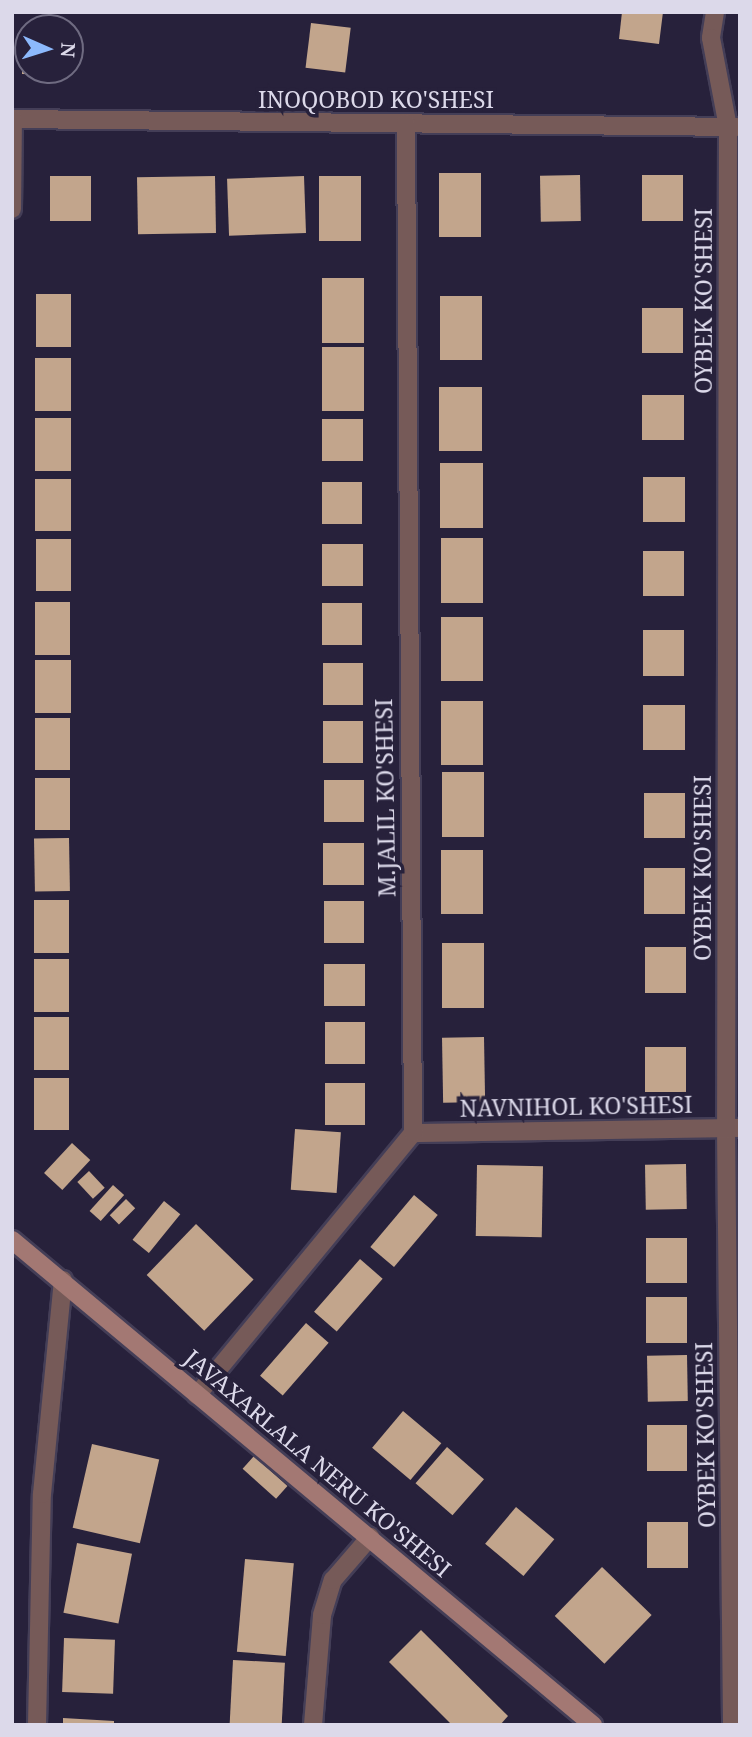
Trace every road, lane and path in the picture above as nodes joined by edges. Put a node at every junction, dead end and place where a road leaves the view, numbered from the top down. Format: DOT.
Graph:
graph roads {
  1 [pos="715,12"];
  2 [pos="13,119"];
  3 [pos="406,123"];
  4 [pos="734,127"];
  5 [pos="12,209"];
  6 [pos="733,1128"];
  7 [pos="413,1133"];
  8 [pos="12,1240"];
  9 [pos="64,1280"];
  10 [pos="197,1395"];
  11 [pos="370,1537"];
  12 [pos="37,1725"];
  13 [pos="313,1725"];
  14 [pos="593,1725"];
  15 [pos="732,1725"];
  1 -- 4 [label="street, OYBEK KO'SHESI"];
  2 -- 3 [label="street, INOQOBOD KO'SHESI"];
  2 -- 5 [label="street"];
  3 -- 4 [label="street, INOQOBOD KO'SHESI"];
  3 -- 7 [label="street, M.JALIL KO'SHESI"];
  4 -- 6 [label="street, OYBEK KO'SHESI"];
  6 -- 7 [label="street, NAVNIHOL KO'SHESI"];
  6 -- 15 [label="street, OYBEK KO'SHESI"];
  7 -- 10 [label="street"];
  8 -- 9 [label="street, JAVAXARLALA NERU KO'SHESI"];
  9 -- 10 [label="street, JAVAXARLALA NERU KO'SHESI"];
  9 -- 12 [label="street"];
  10 -- 11 [label="street, JAVAXARLALA NERU KO'SHESI"];
  11 -- 13 [label="street"];
  11 -- 14 [label="street, JAVAXARLALA NERU KO'SHESI"];
}
